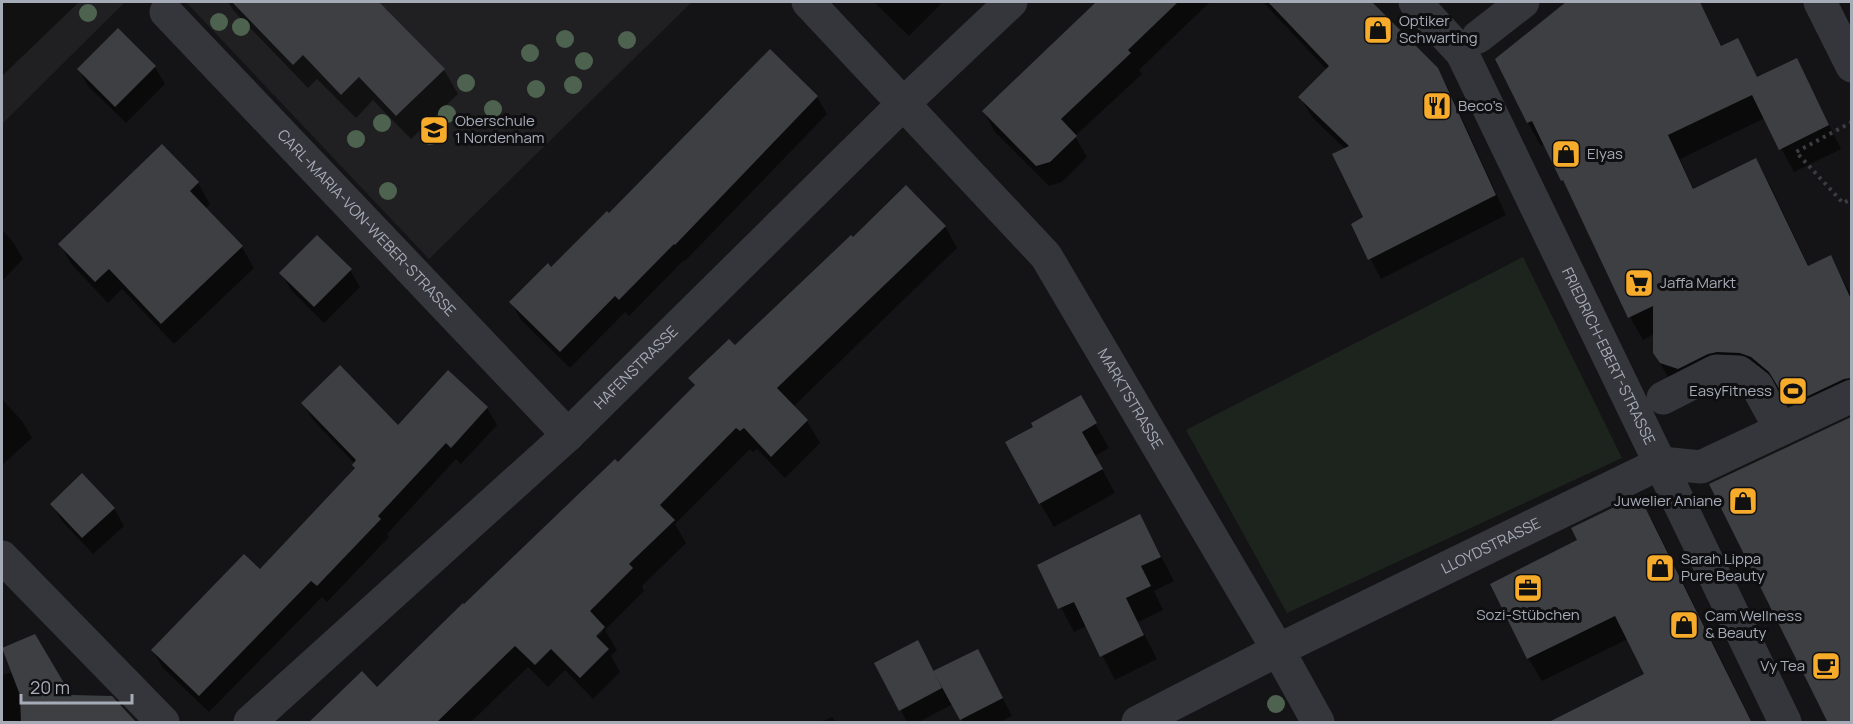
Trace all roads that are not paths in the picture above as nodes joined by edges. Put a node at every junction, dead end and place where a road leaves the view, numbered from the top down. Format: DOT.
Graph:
graph roads {
  1 [pos="808,2"];
  2 [pos="1011,2"];
  3 [pos="1415,2"];
  4 [pos="1523,2"];
  5 [pos="1820,2"];
  6 [pos="165,12"];
  7 [pos="1478,37"];
  8 [pos="1851,66"];
  9 [pos="904,103"];
  10 [pos="1851,396"];
  11 [pos="1663,398"];
  12 [pos="1780,428"];
  13 [pos="568,435"];
  14 [pos="1661,463"];
  15 [pos="2,556"];
  16 [pos="1278,650"];
  17 [pos="163,723"];
  18 [pos="250,723"];
  19 [pos="1138,723"];
  20 [pos="1318,723"];
  21 [pos="1785,723"];
  1 -- 9 [label="street, MARKTSTRASSE"];
  2 -- 9 [label="street, HAFENSTRASSE"];
  3 -- 14 [label="street, FRIEDRICH-EBERT-STRASSE"];
  4 -- 7 [label="street"];
  5 -- 8 [label="street"];
  6 -- 13 [label="street, CARL-MARIA-VON-WEBER-STRASSE"];
  9 -- 13 [label="street, HAFENSTRASSE"];
  9 -- 16 [label="street, MARKTSTRASSE"];
  10 -- 12 [label="street"];
  11 -- 12 [label="street"];
  12 -- 14 [label="street"];
  13 -- 18 [label="street, HAFENSTRASSE"];
  14 -- 16 [label="street, LLOYDSTRASSE"];
  14 -- 21 [label="street, FRIEDRICH-EBERT-STRASSE"];
  15 -- 17 [label="street"];
  16 -- 19 [label="street, LLOYDSTRASSE"];
  16 -- 20 [label="street, MARKTSTRASSE"];
}
